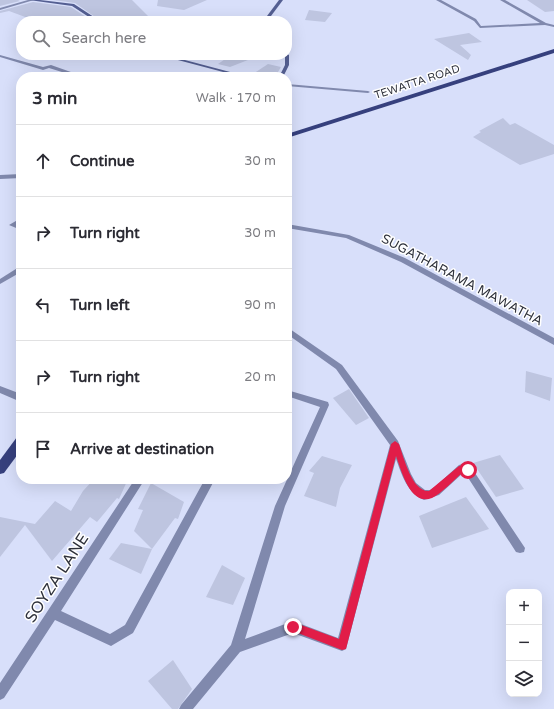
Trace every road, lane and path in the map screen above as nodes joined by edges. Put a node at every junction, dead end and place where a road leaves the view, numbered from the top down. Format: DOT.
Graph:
graph roads {
  1 [pos="32,0"];
  2 [pos="281,0"];
  3 [pos="438,0"];
  4 [pos="502,0"];
  5 [pos="0,9"];
  6 [pos="90,16"];
  7 [pos="269,16"];
  8 [pos="545,24"];
  9 [pos="554,26"];
  10 [pos="554,52"];
  11 [pos="0,56"];
  12 [pos="181,60"];
  13 [pos="287,60"];
  14 [pos="68,72"];
  15 [pos="227,72"];
  16 [pos="284,72"];
  17 [pos="292,85"];
  18 [pos="368,92"];
  19 [pos="292,134"];
  20 [pos="16,176"];
  21 [pos="0,177"];
  22 [pos="292,227"];
  23 [pos="16,272"];
  24 [pos="0,282"];
  25 [pos="292,334"];
  26 [pos="554,342"];
  27 [pos="0,389"];
  28 [pos="292,395"];
  29 [pos="16,396"];
  30 [pos="395,444"];
  31 [pos="16,448"];
  32 [pos="0,469"];
  33 [pos="292,479"];
  34 [pos="137,484"];
  35 [pos="207,484"];
  36 [pos="290,484"];
  37 [pos="520,548"];
  38 [pos="53,613"];
  39 [pos="236,648"];
  40 [pos="0,694"];
  41 [pos="186,709"];
  1 -- 5 [label="street"];
  1 -- 6 [label="street"];
  2 -- 7 [label="street"];
  3 -- 8 [label="street"];
  4 -- 8 [label="street"];
  8 -- 9 [label="street"];
  10 -- 19 [label="main road, TEWATTA ROAD"];
  11 -- 14 [label="street"];
  12 -- 15 [label="street"];
  13 -- 16 [label="street"];
  17 -- 18 [label="street"];
  20 -- 21 [label="street"];
  22 -- 26 [label="street, SUGATHARAMA MAWATHA"];
  23 -- 24 [label="street"];
  25 -- 30 [label="street"];
  27 -- 29 [label="street"];
  28 -- 33 [label="street"];
  30 -- 37 [label="street"];
  30 -- 39 [label="street"];
  31 -- 32 [label="main road"];
  34 -- 38 [label="street, SOYZA LANE"];
  35 -- 38 [label="street"];
  36 -- 39 [label="street"];
  38 -- 40 [label="street, SOYZA LANE"];
  39 -- 41 [label="street"];
}
